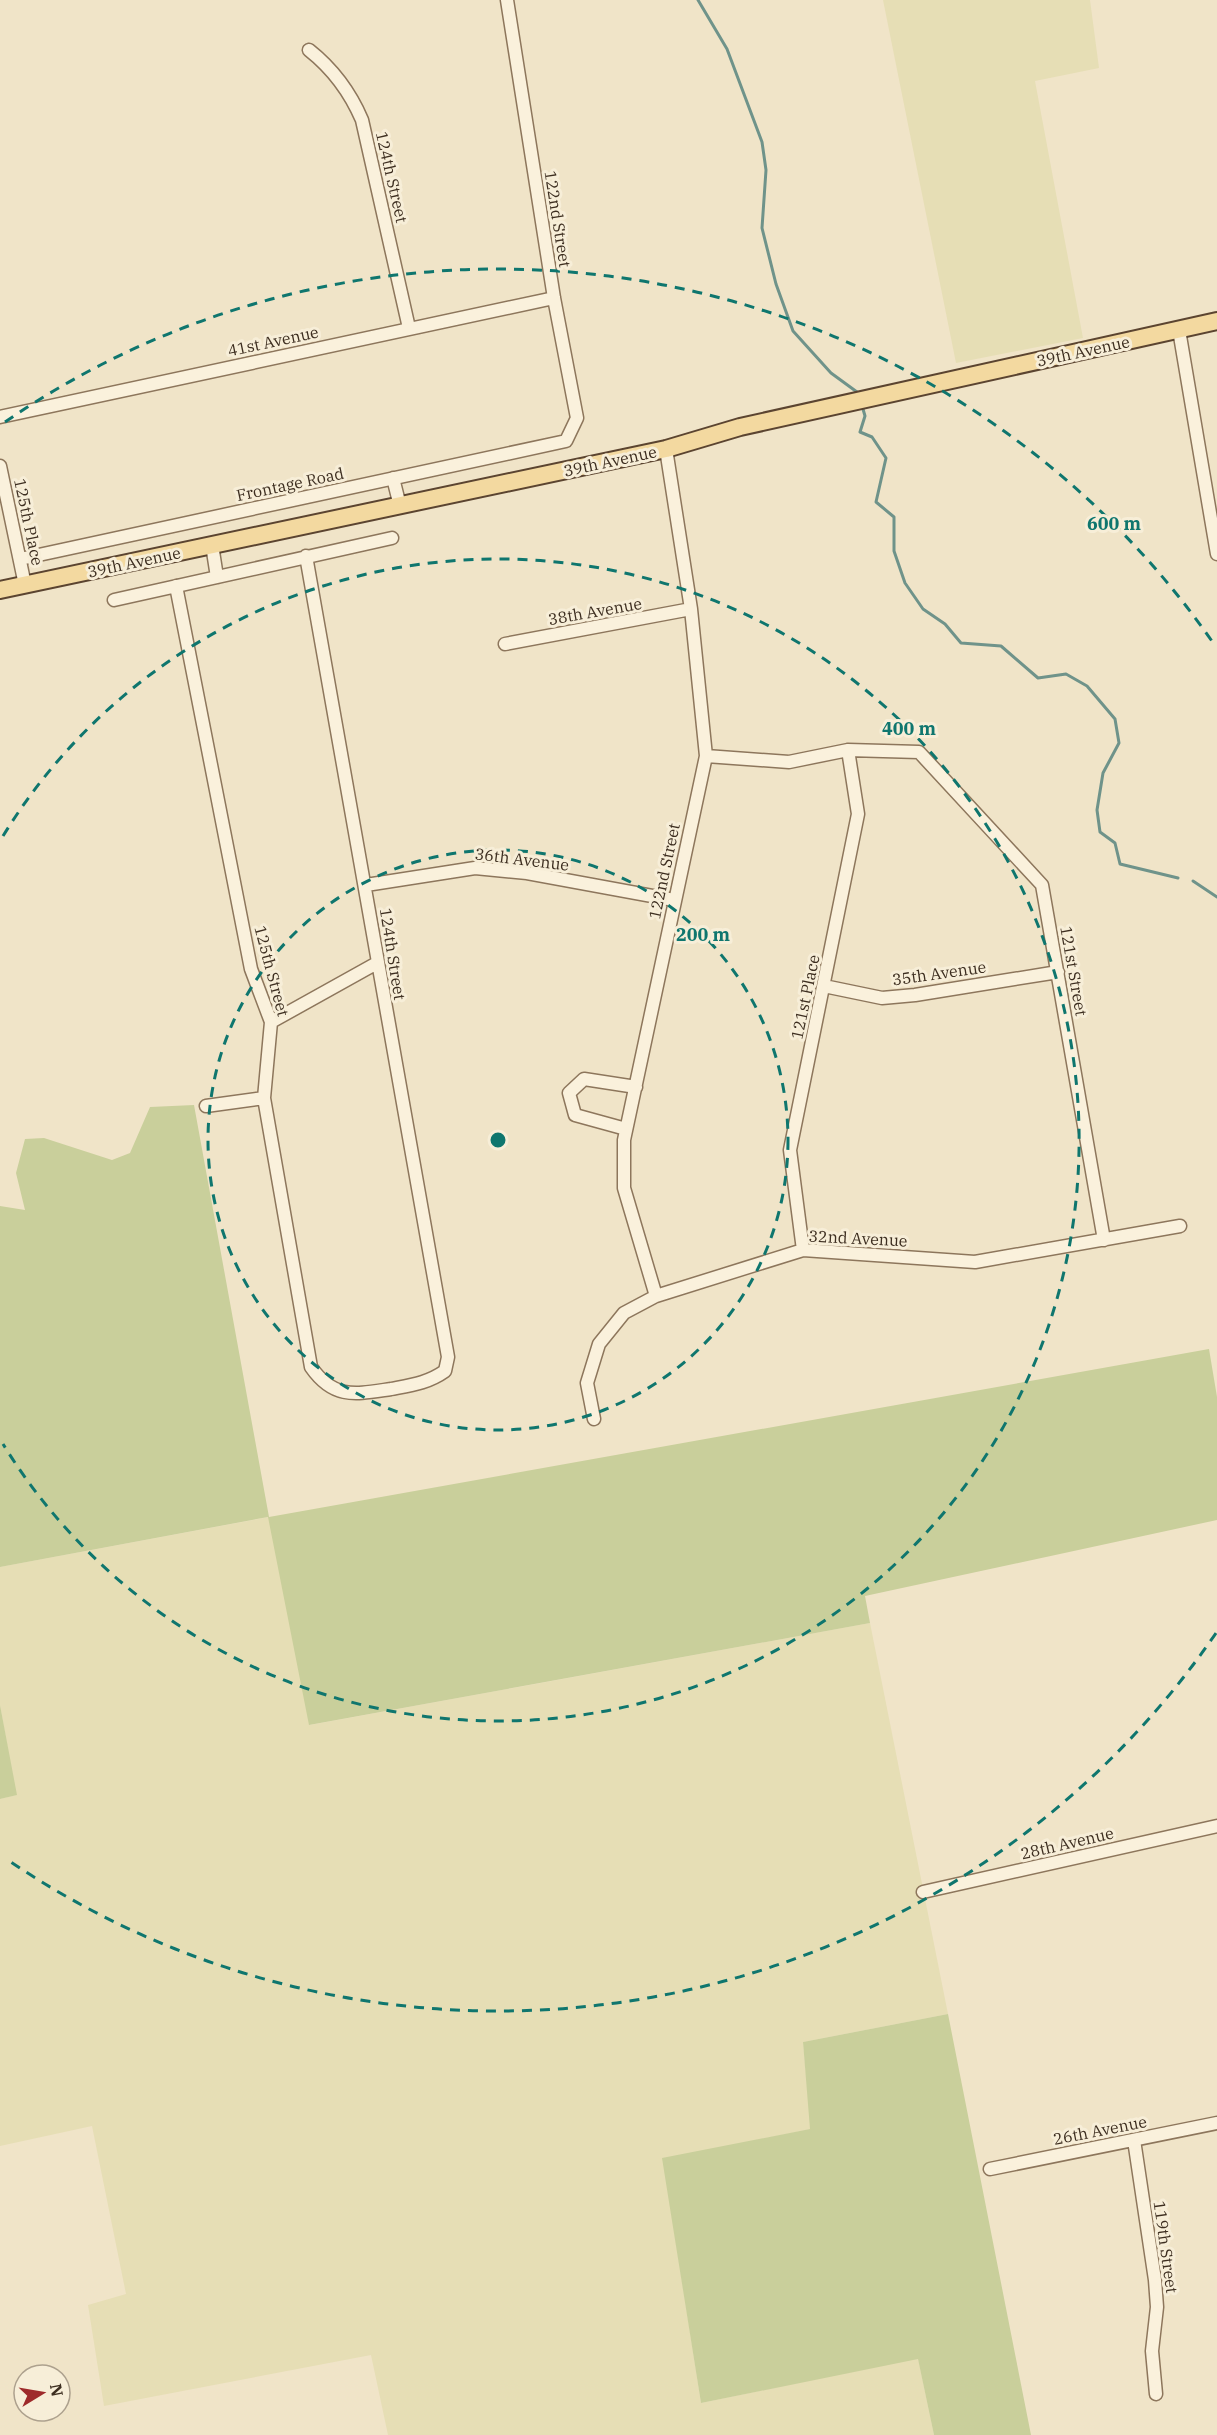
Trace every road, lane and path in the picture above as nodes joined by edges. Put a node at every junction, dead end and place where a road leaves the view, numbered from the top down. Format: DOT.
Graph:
graph roads {
  1 [pos="507,0"];
  2 [pos="309,50"];
  3 [pos="554,298"];
  4 [pos="1217,321"];
  5 [pos="409,328"];
  6 [pos="1179,330"];
  7 [pos="0,417"];
  8 [pos="566,441"];
  9 [pos="666,449"];
  10 [pos="0,466"];
  11 [pos="393,478"];
  12 [pos="400,506"];
  13 [pos="392,538"];
  14 [pos="212,545"];
  15 [pos="1217,554"];
  16 [pos="306,556"];
  17 [pos="20,559"];
  18 [pos="217,577"];
  19 [pos="25,585"];
  20 [pos="176,586"];
  21 [pos="0,590"];
  22 [pos="114,600"];
  23 [pos="691,609"];
  24 [pos="505,644"];
  25 [pos="848,750"];
  26 [pos="706,756"];
  27 [pos="366,885"];
  28 [pos="674,900"];
  29 [pos="377,963"];
  30 [pos="1058,972"];
  31 [pos="824,986"];
  32 [pos="271,1022"];
  33 [pos="636,1087"];
  34 [pos="264,1098"];
  35 [pos="206,1106"];
  36 [pos="627,1129"];
  37 [pos="1180,1226"];
  38 [pos="1104,1240"];
  39 [pos="803,1250"];
  40 [pos="656,1296"];
  41 [pos="311,1367"];
  42 [pos="594,1419"];
  43 [pos="1217,1826"];
  44 [pos="923,1892"];
  45 [pos="1217,2123"];
  46 [pos="1134,2140"];
  47 [pos="990,2169"];
  48 [pos="1156,2394"];
  1 -- 3 [label="street, 122nd Street"];
  2 -- 5 [label="street, 124th Street"];
  3 -- 5 [label="street, 41st Avenue"];
  3 -- 8 [label="street, 122nd Street"];
  4 -- 6 [label="main road, 39th Avenue"];
  5 -- 7 [label="street, 41st Avenue"];
  6 -- 9 [label="main road, 39th Avenue"];
  6 -- 15 [label="street"];
  8 -- 11 [label="street, Frontage Road"];
  9 -- 12 [label="main road, 39th Avenue"];
  9 -- 23 [label="street, 122nd Street"];
  10 -- 17 [label="street, 125th Place"];
  11 -- 12 [label="street"];
  11 -- 17 [label="street, Frontage Road"];
  12 -- 14 [label="main road, 39th Avenue"];
  13 -- 16 [label="street, 39th Avenue"];
  14 -- 18 [label="street"];
  14 -- 19 [label="main road, 39th Avenue"];
  16 -- 18 [label="street, 39th Avenue"];
  16 -- 27 [label="street, 124th Street"];
  17 -- 19 [label="street, 125th Place"];
  18 -- 20 [label="street, 39th Avenue"];
  19 -- 21 [label="main road, 39th Avenue"];
  20 -- 22 [label="street, 39th Avenue"];
  20 -- 32 [label="street, 125th Street"];
  23 -- 24 [label="street, 38th Avenue"];
  23 -- 26 [label="street, 122nd Street"];
  25 -- 26 [label="street"];
  25 -- 30 [label="street, 121st Street"];
  25 -- 31 [label="street, 121st Place"];
  26 -- 28 [label="street, 122nd Street"];
  27 -- 28 [label="street, 36th Avenue"];
  27 -- 29 [label="street, 124th Street"];
  28 -- 33 [label="street, 122nd Street"];
  29 -- 32 [label="street"];
  29 -- 41 [label="street, 124th Street"];
  30 -- 31 [label="street, 35th Avenue"];
  30 -- 38 [label="street, 121st Street"];
  31 -- 39 [label="street, 121st Place"];
  32 -- 34 [label="street, 125th Street"];
  33 -- 36 [label="street, 122nd Street"];
  33 -- 36 [label="street"];
  34 -- 35 [label="street"];
  34 -- 41 [label="street, 125th Street"];
  36 -- 40 [label="street, 122nd Street"];
  37 -- 38 [label="street, 32nd Avenue"];
  38 -- 39 [label="street, 32nd Avenue"];
  39 -- 40 [label="street, 32nd Avenue"];
  40 -- 42 [label="street, 32nd Avenue"];
  43 -- 44 [label="street, 28th Avenue"];
  45 -- 46 [label="street, 26th Avenue"];
  46 -- 47 [label="street, 26th Avenue"];
  46 -- 48 [label="street, 119th Street"];
}
